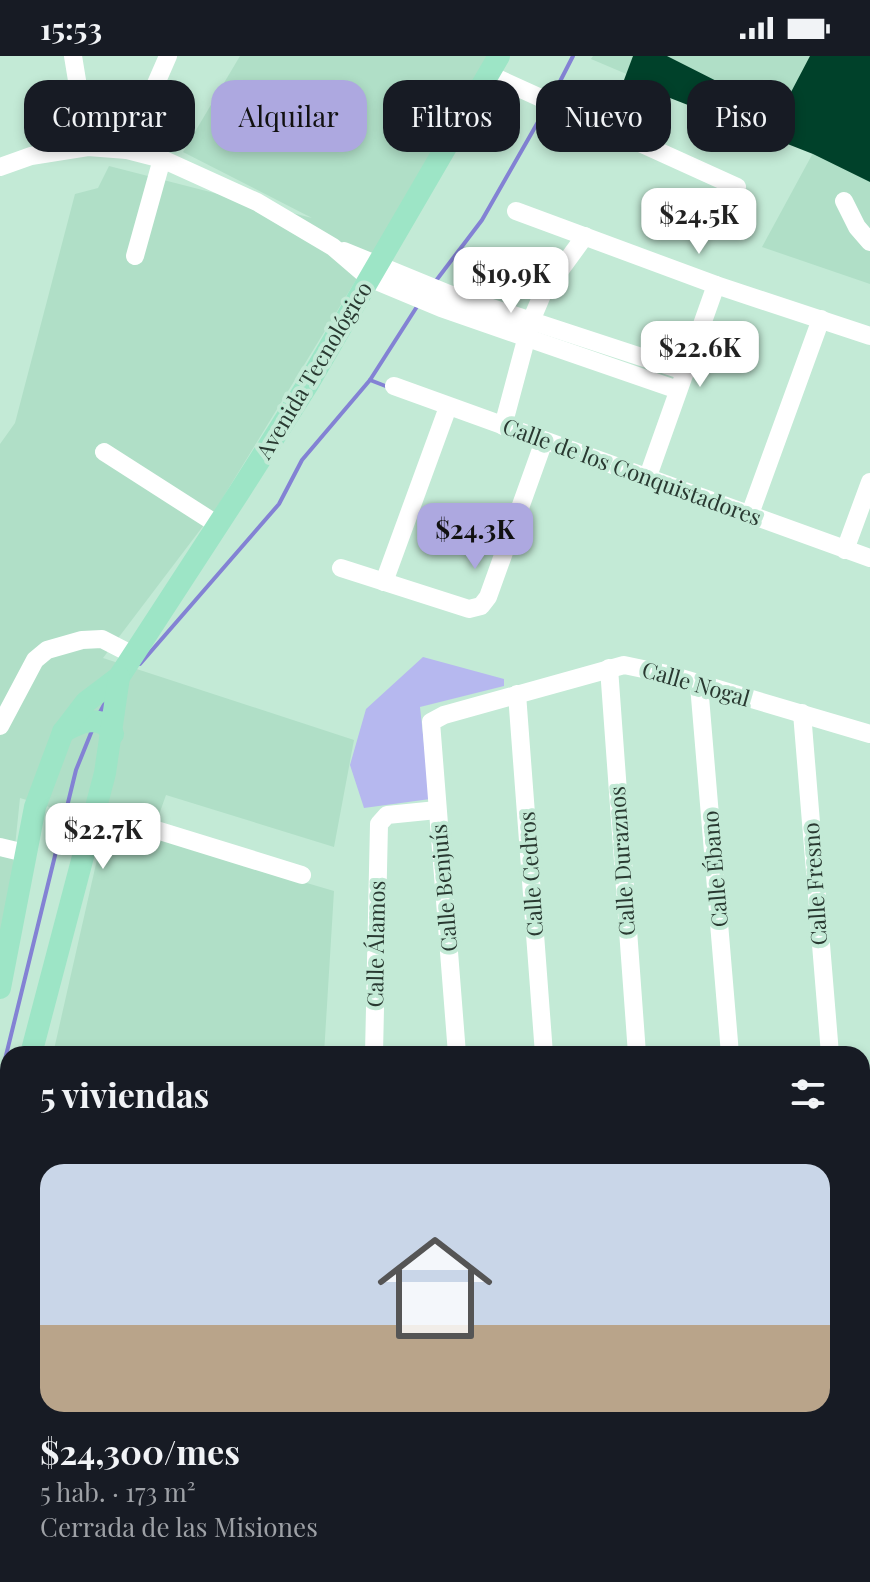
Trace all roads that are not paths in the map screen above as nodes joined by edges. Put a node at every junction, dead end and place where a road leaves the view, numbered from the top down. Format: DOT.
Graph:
graph roads {
  1 [pos="73,56"];
  2 [pos="168,56"];
  3 [pos="493,65"];
  4 [pos="77,80"];
  5 [pos="158,80"];
  6 [pos="56,152"];
  7 [pos="135,152"];
  8 [pos="442,152"];
  9 [pos="162,159"];
  10 [pos="0,167"];
  11 [pos="737,187"];
  12 [pos="844,201"];
  13 [pos="516,211"];
  14 [pos="585,236"];
  15 [pos="870,242"];
  16 [pos="135,256"];
  17 [pos="373,270"];
  18 [pos="716,285"];
  19 [pos="821,319"];
  20 [pos="529,329"];
  21 [pos="870,336"];
  22 [pos="684,371"];
  23 [pos="394,386"];
  24 [pos="678,390"];
  25 [pos="448,407"];
  26 [pos="503,426"];
  27 [pos="544,441"];
  28 [pos="104,452"];
  29 [pos="647,479"];
  30 [pos="870,482"];
  31 [pos="750,514"];
  32 [pos="218,525"];
  33 [pos="845,550"];
  34 [pos="870,558"];
  35 [pos="341,568"];
  36 [pos="384,582"];
  37 [pos="133,655"];
  38 [pos="609,668"];
  39 [pos="119,677"];
  40 [pos="699,685"];
  41 [pos="517,694"];
  42 [pos="802,713"];
  43 [pos="431,722"];
  44 [pos="0,726"];
  45 [pos="63,732"];
  46 [pos="113,734"];
  47 [pos="870,734"];
  48 [pos="437,810"];
  49 [pos="95,811"];
  50 [pos="0,847"];
  51 [pos="25,853"];
  52 [pos="302,875"];
  53 [pos="0,988"];
  54 [pos="33,1046"];
  55 [pos="374,1046"];
  56 [pos="456,1046"];
  57 [pos="543,1046"];
  58 [pos="636,1046"];
  59 [pos="729,1046"];
  60 [pos="829,1046"];
  1 -- 4 [label="street"];
  2 -- 5 [label="street"];
  3 -- 11 [label="street"];
  6 -- 10 [label="street"];
  7 -- 9 [label="street"];
  8 -- 17 [label="main road, Avenida Tecnológico"];
  9 -- 16 [label="street"];
  9 -- 17 [label="street"];
  12 -- 15 [label="street"];
  13 -- 14 [label="street"];
  14 -- 18 [label="street"];
  14 -- 20 [label="street"];
  17 -- 20 [label="street"];
  17 -- 32 [label="main road, Avenida Tecnológico"];
  18 -- 19 [label="street"];
  18 -- 22 [label="street"];
  19 -- 21 [label="street"];
  19 -- 31 [label="street"];
  20 -- 22 [label="street"];
  20 -- 24 [label="street"];
  20 -- 26 [label="street"];
  22 -- 24 [label="street"];
  23 -- 25 [label="street, Calle de los Conquistadores"];
  24 -- 29 [label="street"];
  25 -- 26 [label="street, Calle de los Conquistadores"];
  25 -- 36 [label="street"];
  26 -- 27 [label="street, Calle de los Conquistadores"];
  27 -- 29 [label="street, Calle de los Conquistadores"];
  27 -- 36 [label="street"];
  28 -- 32 [label="street"];
  29 -- 31 [label="street, Calle de los Conquistadores"];
  30 -- 33 [label="street"];
  31 -- 33 [label="street, Calle de los Conquistadores"];
  32 -- 37 [label="main road, Avenida Tecnológico"];
  33 -- 34 [label="street, Calle de los Conquistadores"];
  35 -- 36 [label="street"];
  37 -- 39 [label="main road, Avenida Tecnológico"];
  37 -- 44 [label="street"];
  38 -- 40 [label="street, Calle Nogal"];
  38 -- 41 [label="street, Calle Nogal"];
  38 -- 58 [label="street, Calle Duraznos"];
  39 -- 45 [label="main road, Avenida Tecnológico"];
  39 -- 46 [label="main road, Avenida Tecnológico"];
  40 -- 42 [label="street, Calle Nogal"];
  40 -- 59 [label="street, Calle Ébano"];
  41 -- 43 [label="street, Calle Nogal"];
  41 -- 57 [label="street, Calle Cedros"];
  42 -- 47 [label="street, Calle Nogal"];
  42 -- 60 [label="street, Calle Fresno"];
  43 -- 48 [label="street, Calle Benjuís"];
  45 -- 46 [label="main road"];
  45 -- 51 [label="main road, Avenida Tecnológico"];
  46 -- 49 [label="main road, Avenida Tecnológico"];
  48 -- 55 [label="street, Calle Álamos"];
  48 -- 56 [label="street, Calle Benjuís"];
  49 -- 52 [label="street"];
  49 -- 54 [label="main road, Avenida Tecnológico"];
  50 -- 51 [label="street"];
  51 -- 53 [label="main road, Avenida Tecnológico"];
}
